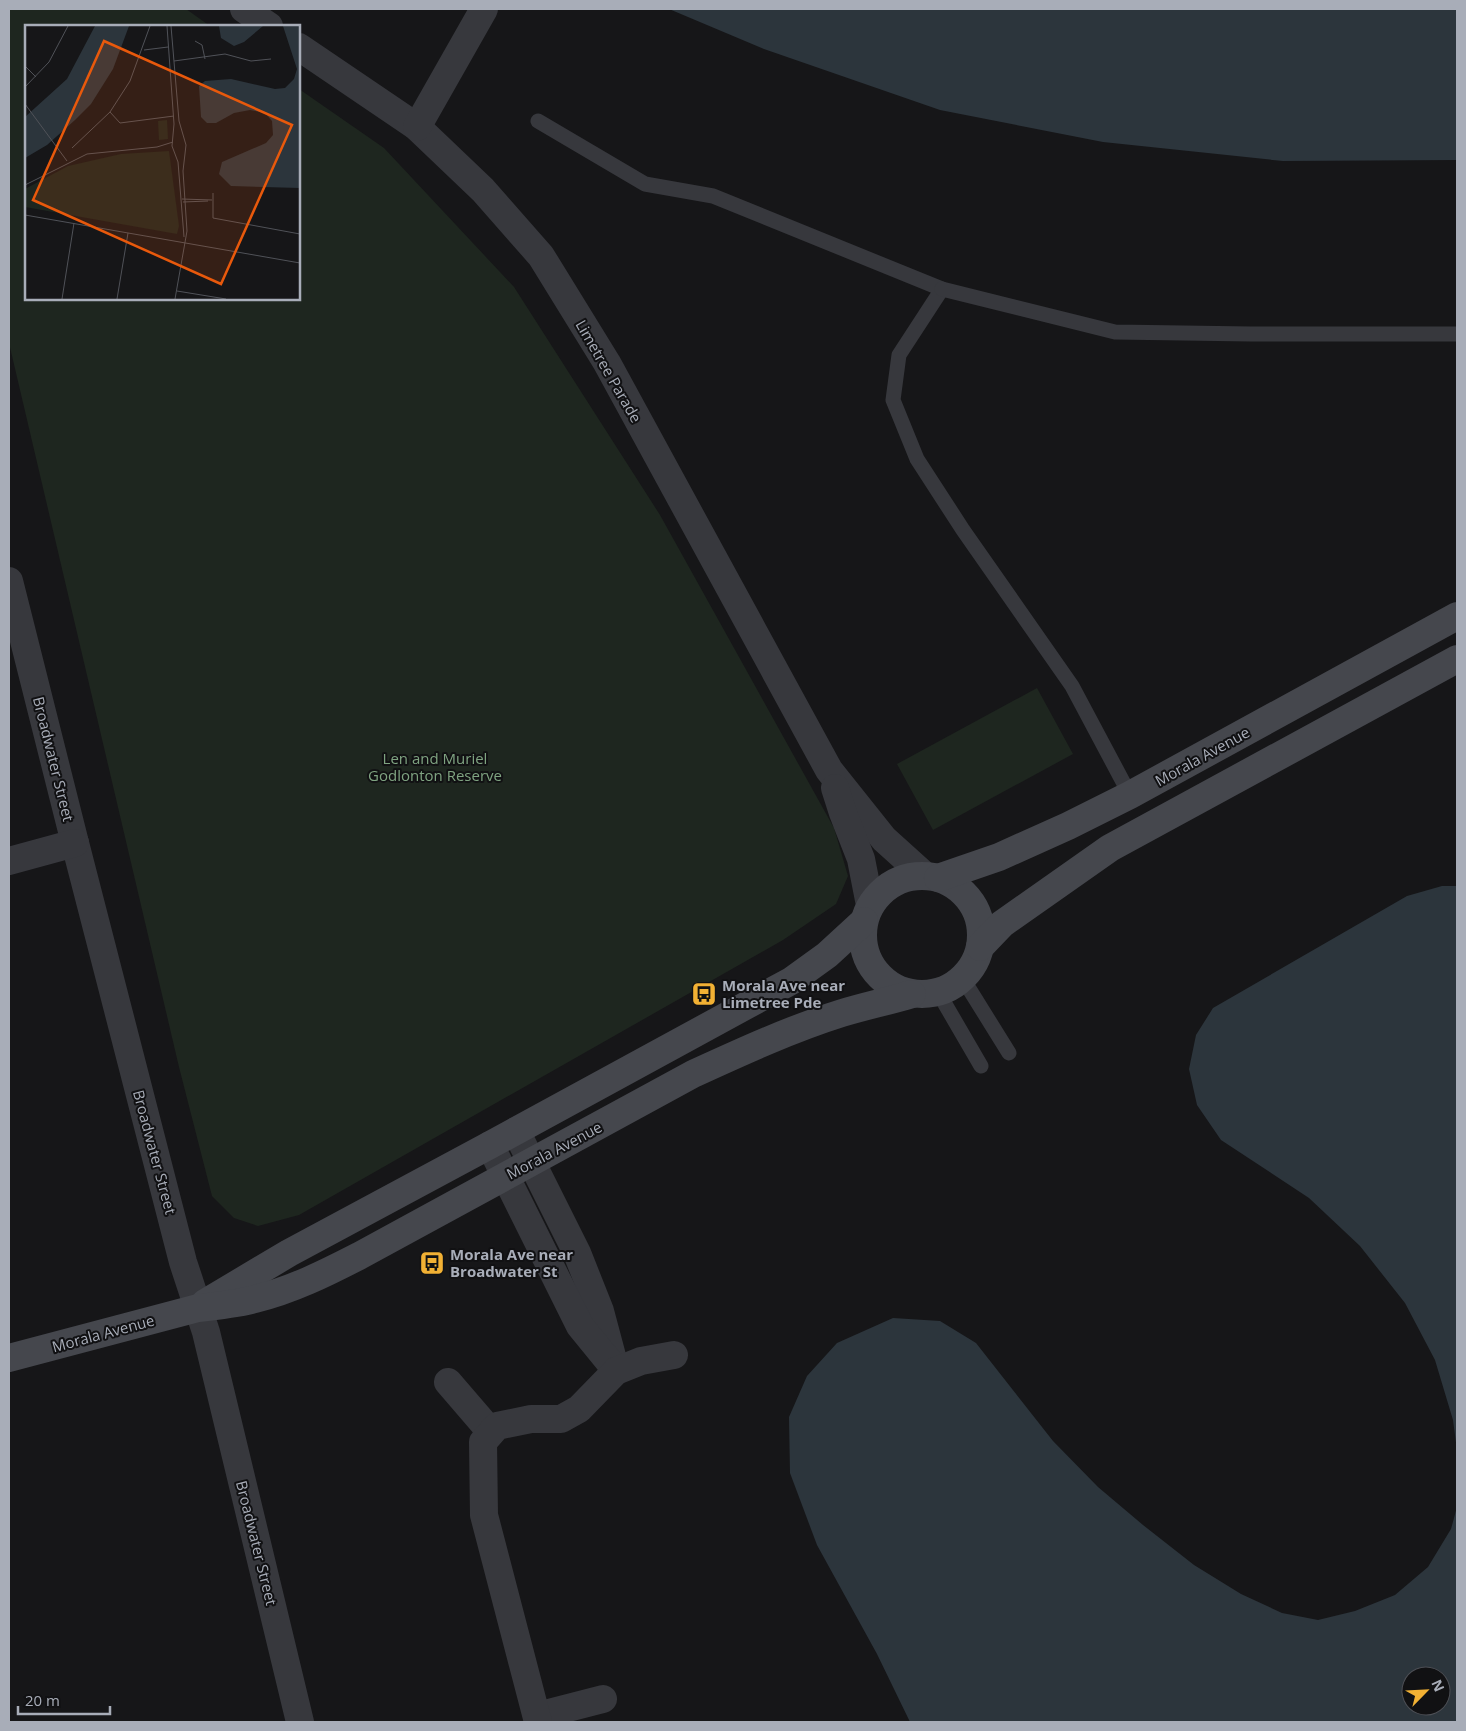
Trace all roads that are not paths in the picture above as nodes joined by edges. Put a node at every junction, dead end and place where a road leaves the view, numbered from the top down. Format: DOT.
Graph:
graph roads {
  1 [pos="244,9"];
  2 [pos="484,9"];
  3 [pos="268,25"];
  4 [pos="300,48"];
  5 [pos="538,121"];
  6 [pos="417,128"];
  7 [pos="942,289"];
  8 [pos="1457,334"];
  9 [pos="9,581"];
  10 [pos="1457,616"];
  11 [pos="1457,659"];
  12 [pos="829,770"];
  13 [pos="1130,795"];
  14 [pos="74,843"];
  15 [pos="9,861"];
  16 [pos="931,877"];
  17 [pos="867,913"];
  18 [pos="980,947"];
  19 [pos="962,979"];
  20 [pos="925,993"];
  21 [pos="1009,1053"];
  22 [pos="981,1066"];
  23 [pos="516,1131"];
  24 [pos="490,1145"];
  25 [pos="532,1162"];
  26 [pos="506,1176"];
  27 [pos="198,1308"];
  28 [pos="674,1355"];
  29 [pos="9,1358"];
  30 [pos="616,1371"];
  31 [pos="448,1382"];
  32 [pos="491,1432"];
  33 [pos="603,1699"];
  34 [pos="538,1719"];
  35 [pos="300,1722"];
  1 -- 3 [label="street"];
  2 -- 6 [label="street"];
  4 -- 6 [label="street, Limetree Parade"];
  5 -- 7 [label="lane"];
  6 -- 12 [label="street, Limetree Parade"];
  7 -- 8 [label="lane"];
  7 -- 13 [label="lane"];
  9 -- 14 [label="street, Broadwater Street"];
  10 -- 13 [label="main road, Morala Avenue"];
  11 -- 18 [label="main road"];
  12 -- 16 [label="street, Limetree Parade"];
  12 -- 17 [label="street, Limetree Parade"];
  13 -- 16 [label="main road, Morala Avenue"];
  14 -- 15 [label="street"];
  14 -- 27 [label="street, Broadwater Street"];
  16 -- 17 [label="main road"];
  16 -- 18 [label="main road"];
  17 -- 20 [label="main road"];
  17 -- 23 [label="main road, Morala Avenue"];
  18 -- 19 [label="main road"];
  19 -- 20 [label="main road"];
  19 -- 21 [label="lane"];
  20 -- 22 [label="lane"];
  20 -- 25 [label="main road, Morala Avenue"];
  23 -- 24 [label="main road, Morala Avenue"];
  23 -- 25 [label="street"];
  24 -- 26 [label="street"];
  24 -- 27 [label="main road, Morala Avenue"];
  25 -- 26 [label="main road, Morala Avenue"];
  25 -- 30 [label="street"];
  26 -- 27 [label="main road, Morala Avenue"];
  26 -- 30 [label="street"];
  27 -- 29 [label="main road, Morala Avenue"];
  27 -- 35 [label="street, Broadwater Street"];
  28 -- 30 [label="street"];
  30 -- 32 [label="street"];
  31 -- 32 [label="street"];
  32 -- 34 [label="street"];
  33 -- 34 [label="street"];
}
